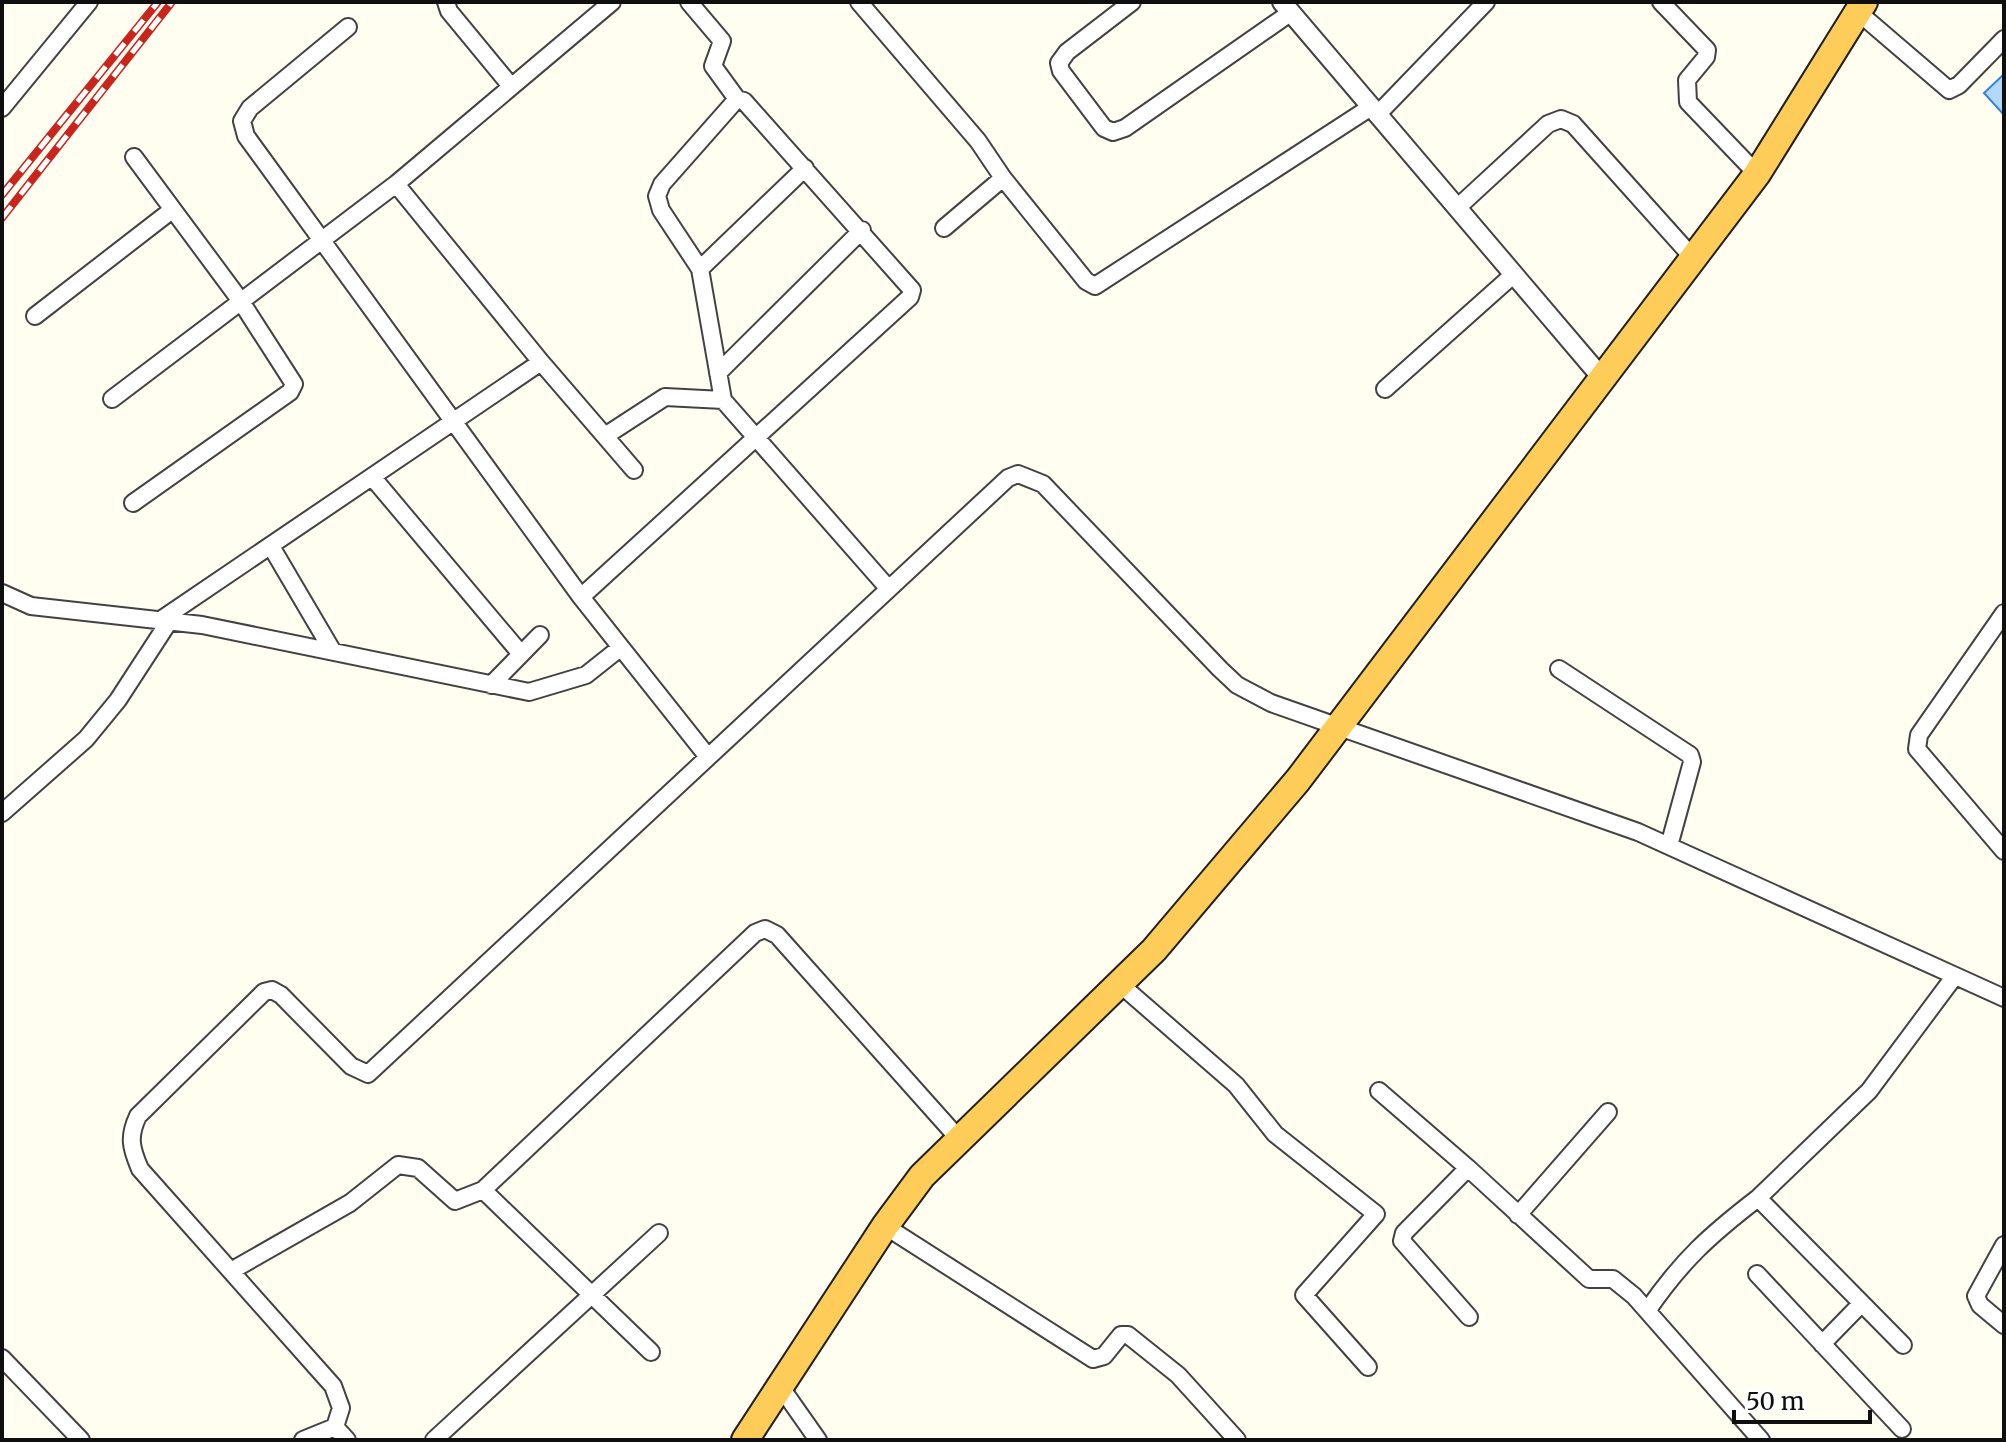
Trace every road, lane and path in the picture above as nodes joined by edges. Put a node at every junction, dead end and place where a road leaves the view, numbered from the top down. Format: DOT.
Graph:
graph roads {
  1 [pos="89,2"];
  2 [pos="446,2"];
  3 [pos="612,2"];
  4 [pos="689,2"];
  5 [pos="859,2"];
  6 [pos="1132,2"];
  7 [pos="1486,2"];
  8 [pos="1661,2"];
  9 [pos="1861,7"];
  10 [pos="1286,8"];
  11 [pos="348,27"];
  12 [pos="2004,39"];
  13 [pos="510,85"];
  14 [pos="737,99"];
  15 [pos="2,108"];
  16 [pos="1374,111"];
  17 [pos="134,157"];
  18 [pos="805,168"];
  19 [pos="1757,174"];
  20 [pos="1003,178"];
  21 [pos="396,184"];
  22 [pos="1457,208"];
  23 [pos="172,210"];
  24 [pos="944,228"];
  25 [pos="862,230"];
  26 [pos="324,240"];
  27 [pos="1694,259"];
  28 [pos="700,269"];
  29 [pos="1513,275"];
  30 [pos="240,300"];
  31 [pos="35,316"];
  32 [pos="541,362"];
  33 [pos="718,373"];
  34 [pos="1602,378"];
  35 [pos="1385,389"];
  36 [pos="112,399"];
  37 [pos="723,400"];
  38 [pos="454,420"];
  39 [pos="605,436"];
  40 [pos="756,436"];
  41 [pos="634,470"];
  42 [pos="373,478"];
  43 [pos="133,503"];
  44 [pos="272,548"];
  45 [pos="888,588"];
  46 [pos="2,593"];
  47 [pos="581,597"];
  48 [pos="2004,613"];
  49 [pos="166,620"];
  50 [pos="540,635"];
  51 [pos="620,648"];
  52 [pos="332,650"];
  53 [pos="521,654"];
  54 [pos="1559,669"];
  55 [pos="491,685"];
  56 [pos="1339,726"];
  57 [pos="708,757"];
  58 [pos="2,813"];
  59 [pos="1669,846"];
  60 [pos="2004,851"];
  61 [pos="1954,977"];
  62 [pos="1121,985"];
  63 [pos="2004,998"];
  64 [pos="1379,1091"];
  65 [pos="1608,1112"];
  66 [pos="959,1139"];
  67 [pos="1468,1168"];
  68 [pos="483,1190"];
  69 [pos="1758,1198"];
  70 [pos="1518,1215"];
  71 [pos="885,1226"];
  72 [pos="659,1233"];
  73 [pos="2004,1245"];
  74 [pos="231,1271"];
  75 [pos="1757,1274"];
  76 [pos="592,1295"];
  77 [pos="1861,1304"];
  78 [pos="1647,1311"];
  79 [pos="1469,1317"];
  80 [pos="2004,1325"];
  81 [pos="1822,1344"];
  82 [pos="1903,1345"];
  83 [pos="651,1352"];
  84 [pos="3,1361"];
  85 [pos="1368,1367"];
  86 [pos="780,1386"];
  87 [pos="335,1427"];
  88 [pos="1902,1429"];
  89 [pos="81,1440"];
  90 [pos="303,1440"];
  91 [pos="347,1440"];
  92 [pos="434,1440"];
  93 [pos="745,1440"];
  94 [pos="818,1440"];
  95 [pos="1237,1440"];
  96 [pos="1761,1440"];
  1 -- 15 [label="street"];
  2 -- 13 [label="street"];
  3 -- 13 [label="street"];
  4 -- 14 [label="street"];
  5 -- 20 [label="street"];
  6 -- 10 [label="street"];
  7 -- 16 [label="street"];
  8 -- 19 [label="street"];
  9 -- 12 [label="street"];
  9 -- 19 [label="highway"];
  10 -- 16 [label="street"];
  11 -- 26 [label="street"];
  13 -- 21 [label="street"];
  14 -- 18 [label="street"];
  14 -- 28 [label="street"];
  16 -- 20 [label="street"];
  16 -- 22 [label="street"];
  17 -- 23 [label="street"];
  18 -- 25 [label="street"];
  18 -- 28 [label="street"];
  19 -- 27 [label="highway"];
  20 -- 24 [label="street"];
  21 -- 26 [label="street"];
  21 -- 32 [label="street"];
  22 -- 27 [label="street"];
  22 -- 29 [label="street"];
  23 -- 30 [label="street"];
  23 -- 31 [label="street"];
  25 -- 33 [label="street"];
  25 -- 40 [label="street"];
  26 -- 30 [label="street"];
  26 -- 38 [label="street"];
  27 -- 34 [label="highway"];
  28 -- 33 [label="street"];
  29 -- 34 [label="street"];
  29 -- 35 [label="street"];
  30 -- 36 [label="street"];
  30 -- 43 [label="street"];
  32 -- 38 [label="street"];
  32 -- 39 [label="street"];
  33 -- 37 [label="street"];
  34 -- 56 [label="highway"];
  37 -- 39 [label="street"];
  37 -- 40 [label="street"];
  38 -- 42 [label="street"];
  38 -- 47 [label="street"];
  39 -- 41 [label="street"];
  40 -- 45 [label="street"];
  40 -- 47 [label="street"];
  42 -- 44 [label="street"];
  42 -- 53 [label="street"];
  44 -- 49 [label="street"];
  44 -- 52 [label="street"];
  45 -- 56 [label="street"];
  45 -- 57 [label="street"];
  46 -- 49 [label="street"];
  47 -- 51 [label="street"];
  48 -- 60 [label="street"];
  49 -- 52 [label="street"];
  49 -- 58 [label="street"];
  50 -- 53 [label="street"];
  51 -- 55 [label="street"];
  51 -- 57 [label="street"];
  52 -- 55 [label="street"];
  53 -- 55 [label="street"];
  54 -- 59 [label="street"];
  56 -- 59 [label="street"];
  56 -- 62 [label="highway"];
  57 -- 74 [label="street"];
  59 -- 61 [label="street"];
  61 -- 63 [label="street"];
  61 -- 69 [label="street"];
  62 -- 66 [label="highway"];
  62 -- 85 [label="street"];
  64 -- 67 [label="street"];
  65 -- 70 [label="street"];
  66 -- 68 [label="street"];
  66 -- 71 [label="highway"];
  67 -- 70 [label="street"];
  67 -- 79 [label="street"];
  68 -- 74 [label="street"];
  68 -- 76 [label="street"];
  69 -- 77 [label="street"];
  69 -- 78 [label="street"];
  70 -- 78 [label="street"];
  71 -- 86 [label="highway"];
  71 -- 95 [label="street"];
  72 -- 76 [label="street"];
  73 -- 80 [label="street"];
  74 -- 87 [label="street"];
  75 -- 81 [label="street"];
  76 -- 83 [label="street"];
  76 -- 92 [label="street"];
  77 -- 81 [label="street"];
  77 -- 82 [label="street"];
  78 -- 96 [label="street"];
  81 -- 88 [label="street"];
  84 -- 89 [label="street"];
  86 -- 93 [label="highway"];
  86 -- 94 [label="street"];
  87 -- 90 [label="street"];
  87 -- 91 [label="street"];
}
